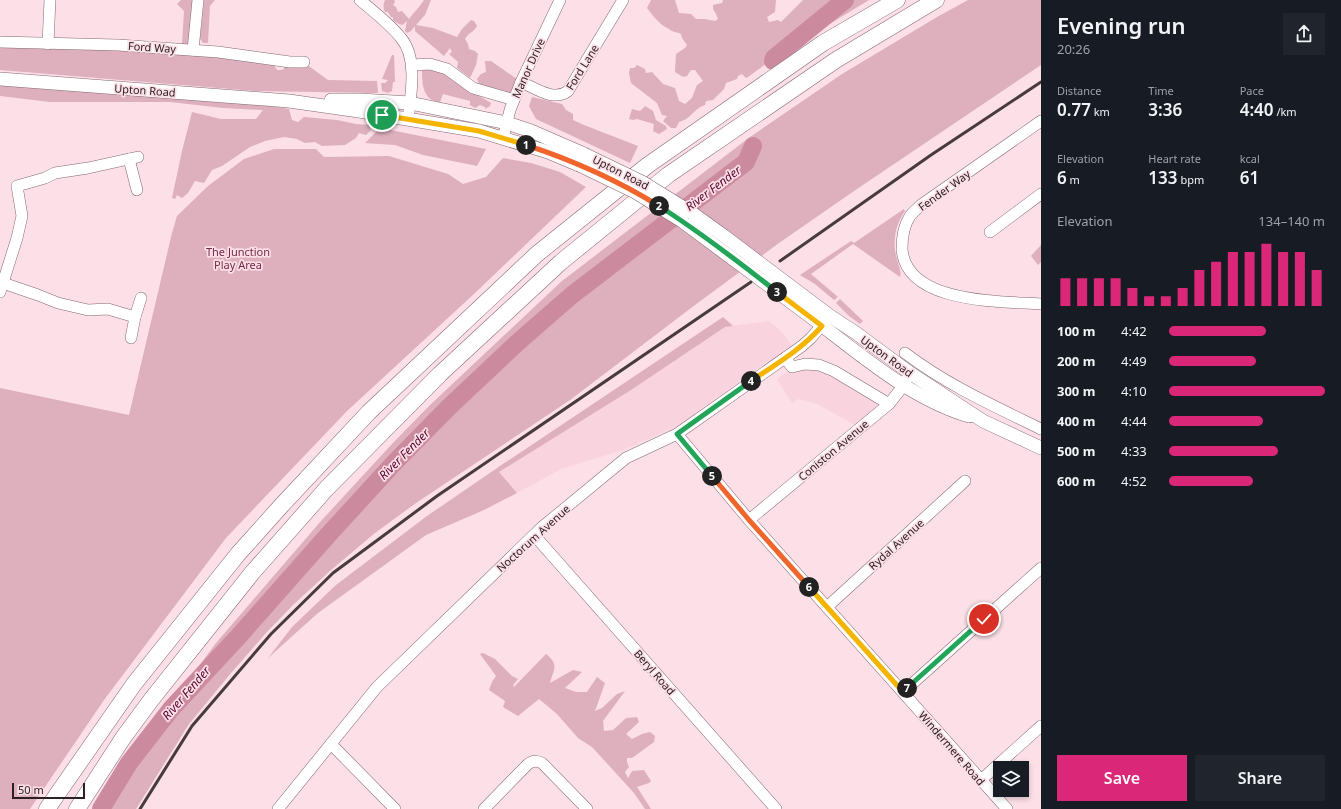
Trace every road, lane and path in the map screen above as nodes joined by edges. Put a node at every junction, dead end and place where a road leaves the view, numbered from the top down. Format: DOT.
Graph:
graph roads {
  1 [pos="50,0"];
  2 [pos="198,0"];
  3 [pos="360,0"];
  4 [pos="560,0"];
  5 [pos="623,0"];
  6 [pos="897,0"];
  7 [pos="936,0"];
  8 [pos="0,42"];
  9 [pos="48,44"];
  10 [pos="192,50"];
  11 [pos="304,62"];
  12 [pos="412,65"];
  13 [pos="0,79"];
  14 [pos="521,82"];
  15 [pos="514,100"];
  16 [pos="289,101"];
  17 [pos="410,103"];
  18 [pos="408,119"];
  19 [pos="1041,121"];
  20 [pos="506,123"];
  21 [pos="503,138"];
  22 [pos="582,159"];
  23 [pos="137,190"];
  24 [pos="1041,194"];
  25 [pos="990,232"];
  26 [pos="1,288"];
  27 [pos="142,298"];
  28 [pos="1041,304"];
  29 [pos="135,316"];
  30 [pos="826,321"];
  31 [pos="131,338"];
  32 [pos="910,353"];
  33 [pos="785,358"];
  34 [pos="910,373"];
  35 [pos="903,385"];
  36 [pos="889,404"];
  37 [pos="983,421"];
  38 [pos="1041,429"];
  39 [pos="677,434"];
  40 [pos="1041,448"];
  41 [pos="965,481"];
  42 [pos="749,520"];
  43 [pos="534,534"];
  44 [pos="1041,568"];
  45 [pos="827,606"];
  46 [pos="903,692"];
  47 [pos="1041,726"];
  48 [pos="331,744"];
  49 [pos="981,780"];
  50 [pos="47,809"];
  51 [pos="77,809"];
  52 [pos="278,809"];
  53 [pos="395,809"];
  54 [pos="484,809"];
  55 [pos="587,809"];
  56 [pos="776,809"];
  57 [pos="1007,809"];
  1 -- 9 [label="street"];
  2 -- 10 [label="street"];
  3 -- 12 [label="street"];
  4 -- 14 [label="street, Manor Drive"];
  5 -- 14 [label="street, Ford Lane"];
  6 -- 50 [label="highway"];
  7 -- 51 [label="highway"];
  8 -- 9 [label="street, Ford Way"];
  9 -- 10 [label="street, Ford Way"];
  10 -- 11 [label="street, Ford Way"];
  12 -- 15 [label="street"];
  12 -- 17 [label="street"];
  13 -- 16 [label="main road, Upton Road"];
  14 -- 15 [label="street, Manor Drive"];
  15 -- 20 [label="street, Manor Drive"];
  16 -- 17 [label="main road, Upton Road"];
  16 -- 18 [label="main road, Upton Road"];
  17 -- 18 [label="street"];
  17 -- 20 [label="main road, Upton Road"];
  18 -- 21 [label="main road, Upton Road"];
  19 -- 28 [label="street, Fender Way"];
  20 -- 21 [label="street, Manor Drive"];
  20 -- 22 [label="main road, Upton Road"];
  21 -- 22 [label="main road, Upton Road"];
  22 -- 30 [label="main road, Upton Road, bridge"];
  23 -- 26 [label="street"];
  24 -- 25 [label="street"];
  26 -- 29 [label="street"];
  27 -- 29 [label="street"];
  29 -- 31 [label="street"];
  30 -- 33 [label="street, Noctorum Avenue"];
  30 -- 34 [label="main road, Upton Road"];
  30 -- 35 [label="main road, Upton Road"];
  32 -- 38 [label="street"];
  33 -- 36 [label="street"];
  33 -- 39 [label="street, Noctorum Avenue"];
  34 -- 35 [label="street, Coniston Avenue"];
  34 -- 37 [label="main road, Upton Road"];
  35 -- 36 [label="street, Coniston Avenue"];
  35 -- 37 [label="main road, Upton Road"];
  36 -- 42 [label="street, Coniston Avenue"];
  37 -- 40 [label="main road, Upton Road"];
  39 -- 42 [label="street, Windermere Road"];
  39 -- 43 [label="street, Noctorum Avenue"];
  41 -- 45 [label="street, Rydal Avenue"];
  42 -- 45 [label="street, Windermere Road"];
  43 -- 48 [label="street, Noctorum Avenue"];
  43 -- 56 [label="street, Beryl Road"];
  44 -- 46 [label="street"];
  45 -- 46 [label="street, Windermere Road"];
  46 -- 49 [label="street, Windermere Road"];
  47 -- 49 [label="street"];
  48 -- 52 [label="street, Noctorum Avenue"];
  48 -- 53 [label="street"];
  49 -- 57 [label="street, Windermere Road"];
  54 -- 55 [label="street"];
}
